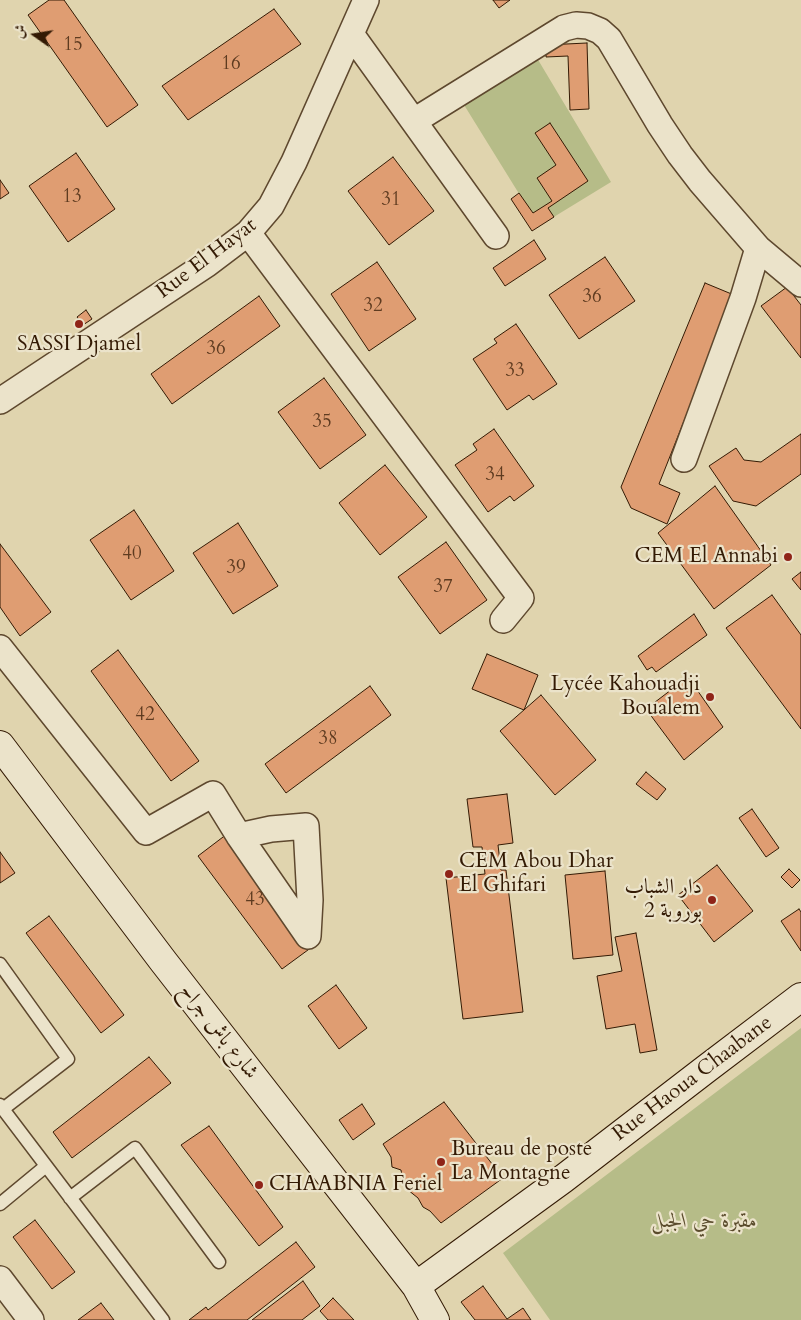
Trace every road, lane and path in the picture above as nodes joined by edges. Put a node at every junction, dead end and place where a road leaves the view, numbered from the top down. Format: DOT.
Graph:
graph roads {
  1 [pos="366,0"];
  2 [pos="351,34"];
  3 [pos="414,121"];
  4 [pos="248,233"];
  5 [pos="496,236"];
  6 [pos="758,248"];
  7 [pos="801,284"];
  8 [pos="0,401"];
  9 [pos="684,459"];
  10 [pos="504,620"];
  11 [pos="0,648"];
  12 [pos="0,744"];
  13 [pos="239,836"];
  14 [pos="0,964"];
  15 [pos="801,997"];
  16 [pos="2,1107"];
  17 [pos="46,1166"];
  18 [pos="70,1198"];
  19 [pos="0,1204"];
  20 [pos="219,1262"];
  21 [pos="0,1280"];
  22 [pos="416,1286"];
  23 [pos="31,1320"];
  24 [pos="163,1320"];
  25 [pos="435,1320"];
  1 -- 2 [label="street, Rue El Hayat"];
  2 -- 3 [label="street"];
  2 -- 4 [label="street, Rue El Hayat"];
  3 -- 5 [label="street"];
  3 -- 6 [label="street"];
  4 -- 8 [label="street, Rue El Hayat"];
  4 -- 10 [label="street"];
  6 -- 7 [label="street"];
  6 -- 9 [label="street"];
  11 -- 13 [label="street"];
  12 -- 22 [label="main road, شارع باش جراح"];
  14 -- 16 [label="lane"];
  15 -- 22 [label="main road, Rue Haoua Chaabane"];
  16 -- 17 [label="lane"];
  17 -- 18 [label="lane"];
  17 -- 19 [label="lane"];
  18 -- 20 [label="lane"];
  18 -- 24 [label="lane"];
  21 -- 23 [label="street"];
  22 -- 25 [label="main road, شارع باش جراح"];
}
